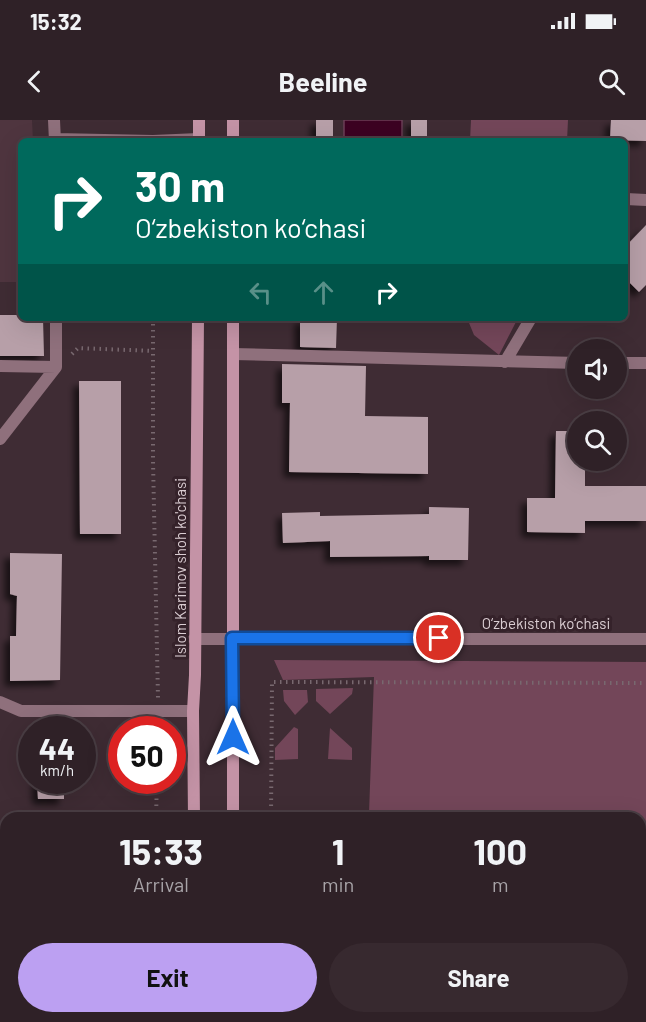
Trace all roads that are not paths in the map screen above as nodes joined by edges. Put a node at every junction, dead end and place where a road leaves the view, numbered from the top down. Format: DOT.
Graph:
graph roads {
  1 [pos="54,120"];
  2 [pos="199,120"];
  3 [pos="233,120"];
  4 [pos="54,138"];
  5 [pos="200,138"];
  6 [pos="233,138"];
  7 [pos="628,199"];
  8 [pos="646,200"];
  9 [pos="56,321"];
  10 [pos="198,321"];
  11 [pos="233,321"];
  12 [pos="529,321"];
  13 [pos="233,354"];
  14 [pos="505,362"];
  15 [pos="567,363"];
  16 [pos="627,363"];
  17 [pos="646,363"];
  18 [pos="0,366"];
  19 [pos="56,366"];
  20 [pos="0,439"];
  21 [pos="232,638"];
  22 [pos="194,639"];
  23 [pos="646,639"];
  24 [pos="0,702"];
  25 [pos="0,711"];
  26 [pos="21,711"];
  27 [pos="193,711"];
  28 [pos="194,812"];
  29 [pos="233,812"];
  1 -- 4 [label="street"];
  2 -- 5 [label="main road"];
  3 -- 6 [label="main road"];
  7 -- 8 [label="street"];
  9 -- 19 [label="street"];
  10 -- 22 [label="main road, Islom Karimov shoh ko'chasi"];
  11 -- 13 [label="main road"];
  12 -- 14 [label="street"];
  13 -- 14 [label="street"];
  13 -- 21 [label="main road"];
  14 -- 15 [label="street"];
  16 -- 17 [label="street"];
  18 -- 19 [label="street"];
  19 -- 20 [label="street"];
  21 -- 22 [label="street, O‘zbekiston ko‘chasi"];
  21 -- 23 [label="street, O‘zbekiston ko‘chasi"];
  21 -- 29 [label="main road"];
  22 -- 27 [label="main road, Islom Karimov shoh ko'chasi"];
  24 -- 26 [label="street"];
  25 -- 26 [label="street"];
  26 -- 27 [label="street"];
  27 -- 28 [label="main road, Islom Karimov shoh ko'chasi"];
}
